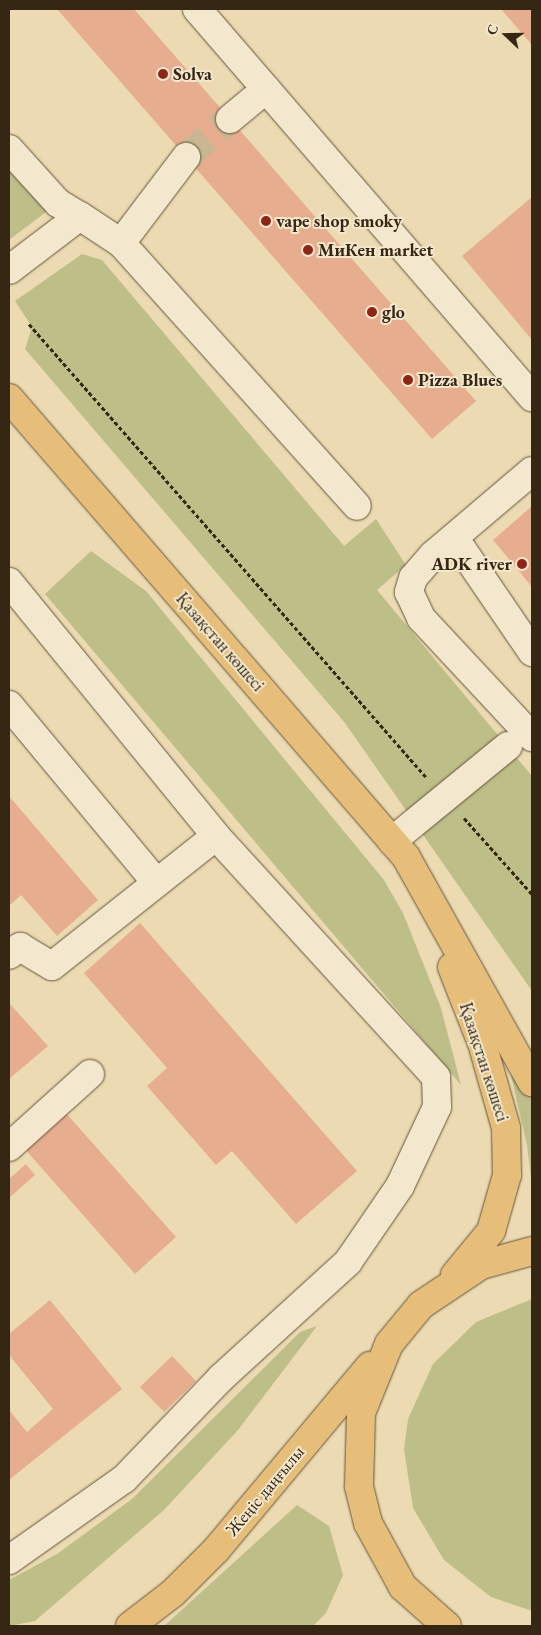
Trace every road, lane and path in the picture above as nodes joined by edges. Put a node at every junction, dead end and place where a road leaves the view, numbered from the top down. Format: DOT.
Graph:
graph roads {
  1 [pos="197,9"];
  2 [pos="266,89"];
  3 [pos="230,119"];
  4 [pos="9,149"];
  5 [pos="186,157"];
  6 [pos="80,216"];
  7 [pos="121,243"];
  8 [pos="9,270"];
  9 [pos="29,324"];
  10 [pos="532,397"];
  11 [pos="9,398"];
  12 [pos="532,471"];
  13 [pos="357,506"];
  14 [pos="455,539"];
  15 [pos="9,582"];
  16 [pos="532,652"];
  17 [pos="9,706"];
  18 [pos="520,741"];
  19 [pos="447,796"];
  20 [pos="216,836"];
  21 [pos="392,841"];
  22 [pos="157,883"];
  23 [pos="425,890"];
  24 [pos="532,894"];
  25 [pos="9,955"];
  26 [pos="90,1074"];
  27 [pos="532,1082"];
  28 [pos="9,1147"];
  29 [pos="532,1251"];
  30 [pos="448,1284"];
  31 [pos="389,1344"];
  32 [pos="9,1560"];
  33 [pos="130,1626"];
  34 [pos="448,1626"];
  1 -- 2 [label="street"];
  2 -- 3 [label="street"];
  2 -- 10 [label="street"];
  4 -- 6 [label="street"];
  5 -- 7 [label="street"];
  6 -- 7 [label="street"];
  6 -- 8 [label="street"];
  7 -- 13 [label="street"];
  9 -- 19 [label="path"];
  11 -- 21 [label="main road, Қазақстан көшесі"];
  12 -- 14 [label="street"];
  14 -- 16 [label="street"];
  14 -- 18 [label="street"];
  15 -- 20 [label="street"];
  17 -- 22 [label="street"];
  18 -- 19 [label="street"];
  19 -- 21 [label="street"];
  19 -- 24 [label="path"];
  20 -- 22 [label="street"];
  20 -- 32 [label="street"];
  21 -- 23 [label="main road, Қазақстан көшесі"];
  22 -- 25 [label="street"];
  23 -- 27 [label="main road, Қазақстан көшесі"];
  23 -- 30 [label="main road, Қазақстан көшесі"];
  26 -- 28 [label="street"];
  29 -- 30 [label="main road"];
  30 -- 31 [label="main road, Жеңіс даңғылы"];
  31 -- 33 [label="main road, Жеңіс даңғылы"];
  31 -- 34 [label="main road"];
}
